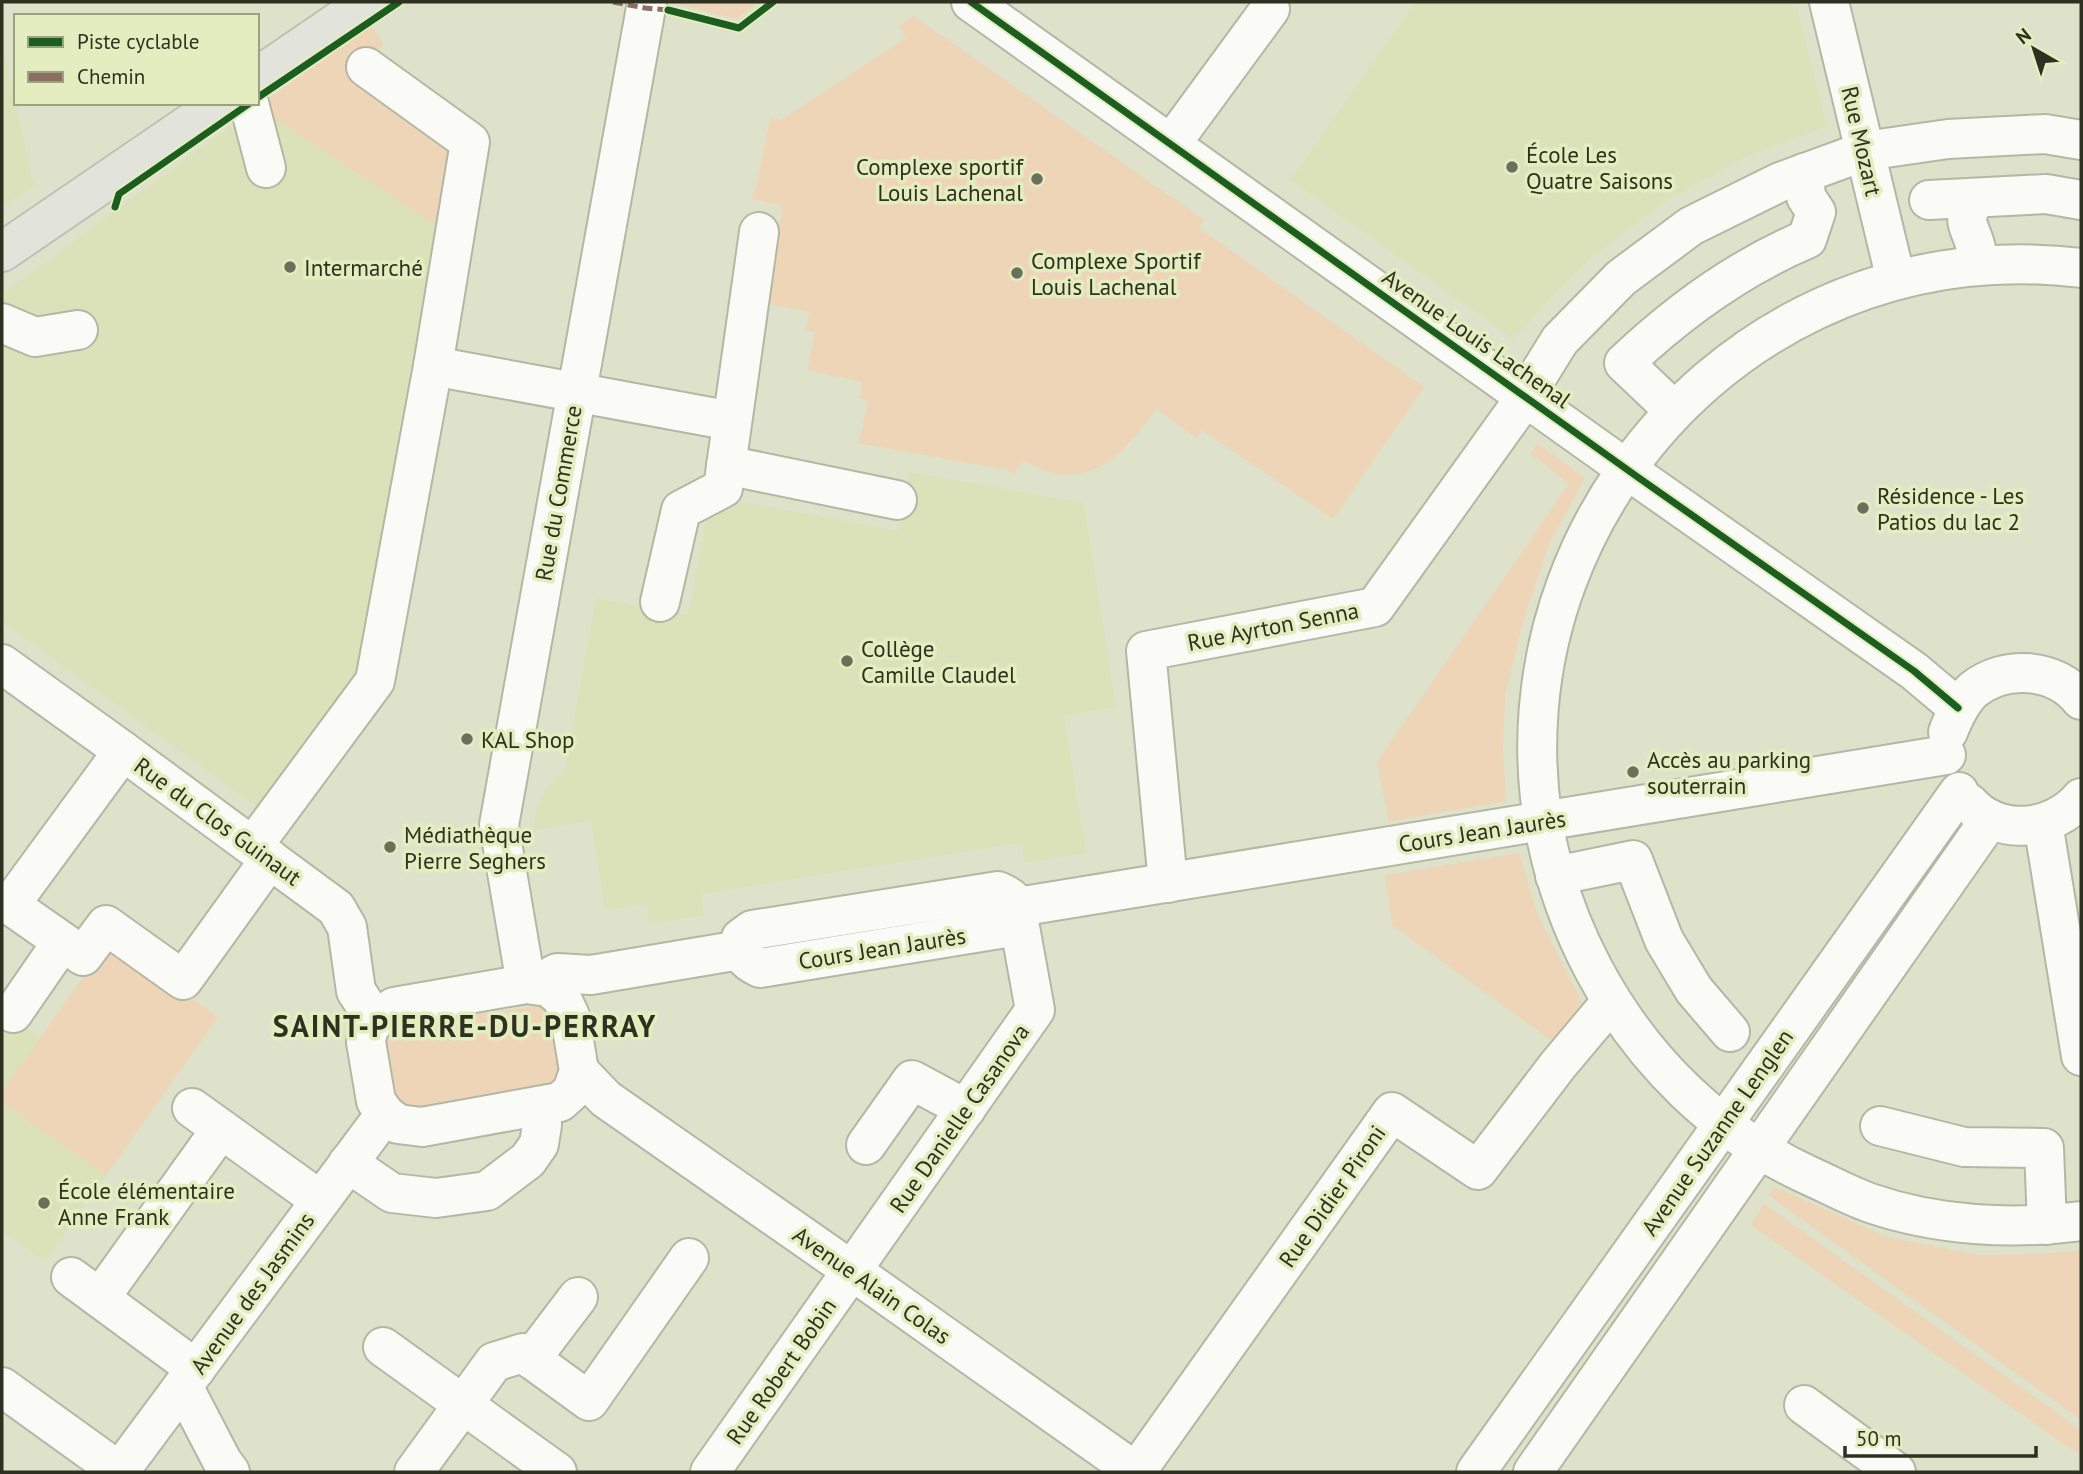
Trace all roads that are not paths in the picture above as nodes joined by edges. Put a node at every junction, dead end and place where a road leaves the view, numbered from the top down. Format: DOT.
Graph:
graph roads {
  1 [pos="367,2"];
  2 [pos="646,2"];
  3 [pos="971,2"];
  4 [pos="1829,2"];
  5 [pos="1270,9"];
  6 [pos="366,67"];
  7 [pos="259,76"];
  8 [pos="217,105"];
  9 [pos="250,105"];
  10 [pos="2081,140"];
  11 [pos="1171,144"];
  12 [pos="1865,151"];
  13 [pos="266,168"];
  14 [pos="1804,173"];
  15 [pos="2081,200"];
  16 [pos="759,232"];
  17 [pos="2,252"];
  18 [pos="1974,266"];
  19 [pos="2081,268"];
  20 [pos="1896,280"];
  21 [pos="2,323"];
  22 [pos="78,330"];
  23 [pos="433,366"];
  24 [pos="575,392"];
  25 [pos="1526,397"];
  26 [pos="1669,416"];
  27 [pos="732,421"];
  28 [pos="726,465"];
  29 [pos="1626,468"];
  30 [pos="897,499"];
  31 [pos="660,602"];
  32 [pos="2,664"];
  33 [pos="2081,700"];
  34 [pos="1958,708"];
  35 [pos="123,751"];
  36 [pos="1946,755"];
  37 [pos="1959,792"];
  38 [pos="2081,798"];
  39 [pos="1990,818"];
  40 [pos="1543,821"];
  41 [pos="2043,823"];
  42 [pos="262,852"];
  43 [pos="1555,876"];
  44 [pos="1168,883"];
  45 [pos="1018,912"];
  46 [pos="62,943"];
  47 [pos="591,975"];
  48 [pos="532,984"];
  49 [pos="1611,1002"];
  50 [pos="13,1013"];
  51 [pos="570,1016"];
  52 [pos="374,1020"];
  53 [pos="1730,1032"];
  54 [pos="2081,1056"];
  55 [pos="559,1093"];
  56 [pos="966,1109"];
  57 [pos="384,1114"];
  58 [pos="1723,1125"];
  59 [pos="1880,1126"];
  60 [pos="866,1145"];
  61 [pos="1758,1150"];
  62 [pos="348,1163"];
  63 [pos="320,1200"];
  64 [pos="2064,1223"];
  65 [pos="689,1258"];
  66 [pos="851,1270"];
  67 [pos="578,1297"];
  68 [pos="383,1348"];
  69 [pos="531,1359"];
  70 [pos="189,1377"];
  71 [pos="2,1387"];
  72 [pos="464,1405"];
  73 [pos="1804,1405"];
  74 [pos="120,1472"];
  75 [pos="230,1472"];
  76 [pos="415,1472"];
  77 [pos="557,1472"];
  78 [pos="710,1472"];
  79 [pos="1136,1472"];
  80 [pos="1476,1472"];
  81 [pos="1533,1472"];
  82 [pos="1896,1472"];
  1 -- 7 [label="main road"];
  2 -- 24 [label="street, Rue du Commerce"];
  3 -- 11 [label="street, Avenue Louis Lachenal"];
  4 -- 12 [label="street, Rue Mozart"];
  5 -- 11 [label="street"];
  6 -- 23 [label="street"];
  8 -- 17 [label="main road"];
  9 -- 13 [label="street"];
  10 -- 12 [label="street"];
  11 -- 25 [label="street, Avenue Louis Lachenal"];
  12 -- 14 [label="street"];
  12 -- 20 [label="street, Rue Mozart"];
  14 -- 25 [label="street"];
  14 -- 26 [label="street"];
  15 -- 18 [label="street"];
  16 -- 27 [label="street"];
  18 -- 19 [label="street"];
  18 -- 20 [label="street"];
  20 -- 26 [label="street"];
  21 -- 22 [label="street"];
  23 -- 24 [label="street"];
  23 -- 42 [label="street"];
  24 -- 27 [label="street"];
  24 -- 48 [label="street, Rue du Commerce"];
  25 -- 29 [label="street, Avenue Louis Lachenal"];
  25 -- 44 [label="street, Rue Ayrton Senna"];
  26 -- 29 [label="street"];
  27 -- 28 [label="street"];
  28 -- 30 [label="street"];
  28 -- 31 [label="street"];
  29 -- 34 [label="street, Avenue Louis Lachenal"];
  29 -- 40 [label="street"];
  32 -- 35 [label="street, Rue du Clos Guinaut"];
  33 -- 34 [label="street"];
  34 -- 36 [label="street"];
  35 -- 42 [label="street, Rue du Clos Guinaut"];
  35 -- 46 [label="street"];
  36 -- 37 [label="street"];
  36 -- 40 [label="street, Cours Jean Jaurès"];
  37 -- 39 [label="street"];
  37 -- 58 [label="street, Avenue Suzanne Lenglen"];
  38 -- 41 [label="street"];
  39 -- 41 [label="street"];
  39 -- 61 [label="street, Avenue Suzanne Lenglen"];
  40 -- 43 [label="street"];
  40 -- 44 [label="street, Cours Jean Jaurès"];
  41 -- 54 [label="street"];
  42 -- 46 [label="street"];
  42 -- 52 [label="street, Rue du Clos Guinaut"];
  43 -- 49 [label="street"];
  43 -- 53 [label="street"];
  44 -- 45 [label="street, Cours Jean Jaurès"];
  45 -- 47 [label="street, Cours Jean Jaurès"];
  45 -- 56 [label="street, Rue Danielle Casanova"];
  46 -- 50 [label="street"];
  47 -- 48 [label="street, Cours Jean Jaurès"];
  47 -- 51 [label="street"];
  48 -- 51 [label="street"];
  48 -- 52 [label="street, Cours Jean Jaurès"];
  49 -- 58 [label="street"];
  49 -- 79 [label="street, Rue Didier Pironi"];
  51 -- 55 [label="street"];
  52 -- 57 [label="street"];
  55 -- 57 [label="street"];
  55 -- 62 [label="street"];
  55 -- 66 [label="street, Avenue Alain Colas"];
  56 -- 60 [label="street"];
  56 -- 66 [label="street, Rue Danielle Casanova"];
  57 -- 62 [label="street, Avenue des Jasmins"];
  58 -- 61 [label="street"];
  58 -- 80 [label="street, Avenue Suzanne Lenglen"];
  59 -- 64 [label="street"];
  61 -- 64 [label="street"];
  61 -- 81 [label="street, Avenue Suzanne Lenglen"];
  62 -- 63 [label="street, Avenue des Jasmins"];
  63 -- 70 [label="street, Avenue des Jasmins"];
  63 -- 70 [label="street"];
  65 -- 69 [label="street"];
  66 -- 78 [label="street, Rue Robert Bobin"];
  66 -- 79 [label="street, Avenue Alain Colas"];
  67 -- 69 [label="street"];
  68 -- 72 [label="street"];
  69 -- 72 [label="street"];
  70 -- 74 [label="street, Avenue des Jasmins"];
  70 -- 75 [label="street"];
  71 -- 74 [label="street"];
  72 -- 76 [label="street"];
  72 -- 77 [label="street"];
  73 -- 82 [label="street"];
}
